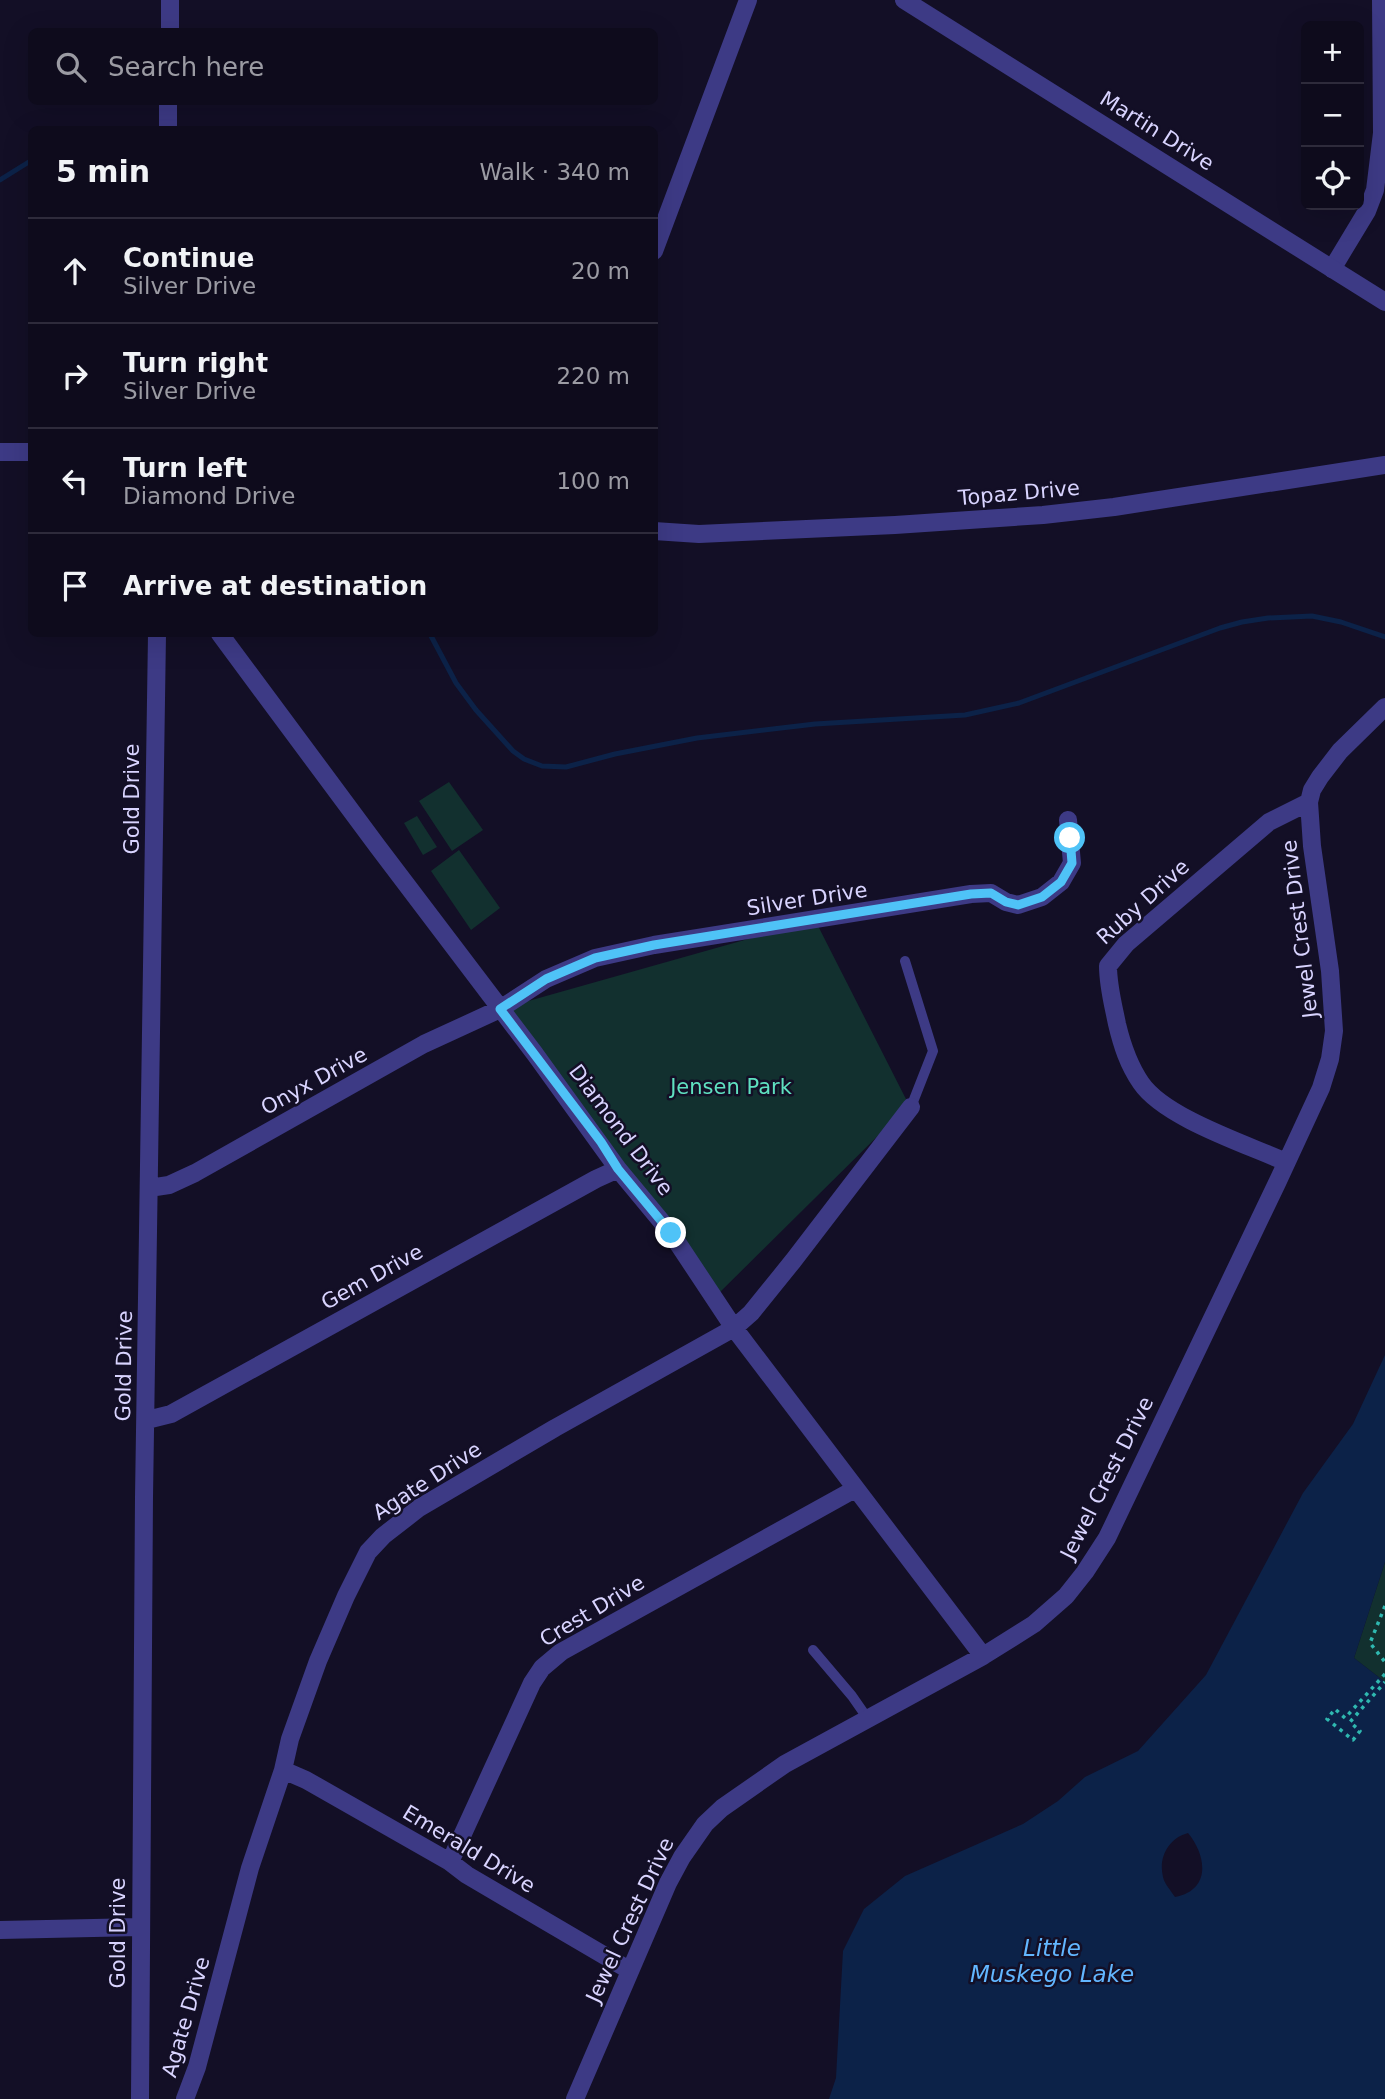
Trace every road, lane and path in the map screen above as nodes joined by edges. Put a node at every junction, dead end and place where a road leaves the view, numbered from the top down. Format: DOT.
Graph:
graph roads {
  1 [pos="170,0"];
  2 [pos="748,0"];
  3 [pos="904,0"];
  4 [pos="1381,0"];
  5 [pos="170,28"];
  6 [pos="168,105"];
  7 [pos="168,126"];
  8 [pos="658,240"];
  9 [pos="1332,269"];
  10 [pos="1385,302"];
  11 [pos="0,452"];
  12 [pos="28,452"];
  13 [pos="1385,464"];
  14 [pos="658,531"];
  15 [pos="157,637"];
  16 [pos="222,637"];
  17 [pos="1385,707"];
  18 [pos="1309,802"];
  19 [pos="1068,820"];
  20 [pos="905,961"];
  21 [pos="500,1009"];
  22 [pos="911,1107"];
  23 [pos="1286,1162"];
  24 [pos="618,1169"];
  25 [pos="149,1188"];
  26 [pos="734,1328"];
  27 [pos="147,1420"];
  28 [pos="855,1489"];
  29 [pos="1385,1606"];
  30 [pos="813,1650"];
  31 [pos="983,1656"];
  32 [pos="1385,1662"];
  33 [pos="1385,1674"];
  34 [pos="1385,1682"];
  35 [pos="868,1719"];
  36 [pos="283,1770"];
  37 [pos="450,1862"];
  38 [pos="140,1927"];
  39 [pos="0,1930"];
  40 [pos="629,1970"];
  41 [pos="140,2099"];
  42 [pos="185,2099"];
  43 [pos="575,2099"];
  1 -- 5 [label="street"];
  2 -- 8 [label="street"];
  3 -- 9 [label="street, Martin Drive"];
  4 -- 9 [label="street"];
  6 -- 7 [label="street"];
  9 -- 10 [label="street, Martin Drive"];
  11 -- 12 [label="street"];
  13 -- 14 [label="street, Topaz Drive"];
  15 -- 25 [label="street, Gold Drive"];
  16 -- 21 [label="street, Diamond Drive"];
  17 -- 18 [label="street"];
  18 -- 23 [label="street, Jewel Crest Drive"];
  18 -- 23 [label="street, Ruby Drive"];
  19 -- 21 [label="street, Silver Drive"];
  20 -- 22 [label="lane"];
  21 -- 24 [label="street, Diamond Drive"];
  21 -- 25 [label="street, Onyx Drive"];
  22 -- 26 [label="street, Agate Drive"];
  23 -- 31 [label="street, Jewel Crest Drive"];
  24 -- 26 [label="street, Diamond Drive"];
  24 -- 27 [label="street, Gem Drive"];
  25 -- 27 [label="street, Gold Drive"];
  26 -- 28 [label="street, Diamond Drive"];
  26 -- 36 [label="street, Agate Drive"];
  27 -- 38 [label="street, Gold Drive"];
  28 -- 31 [label="street, Diamond Drive"];
  28 -- 37 [label="street, Crest Drive"];
  29 -- 32 [label="path"];
  30 -- 35 [label="lane"];
  31 -- 35 [label="street, Jewel Crest Drive"];
  33 -- 34 [label="path"];
  35 -- 40 [label="street, Jewel Crest Drive"];
  36 -- 37 [label="street, Emerald Drive"];
  36 -- 42 [label="street, Agate Drive"];
  37 -- 40 [label="street, Emerald Drive"];
  38 -- 39 [label="street"];
  38 -- 41 [label="street, Gold Drive"];
  40 -- 43 [label="street, Jewel Crest Drive"];
}
